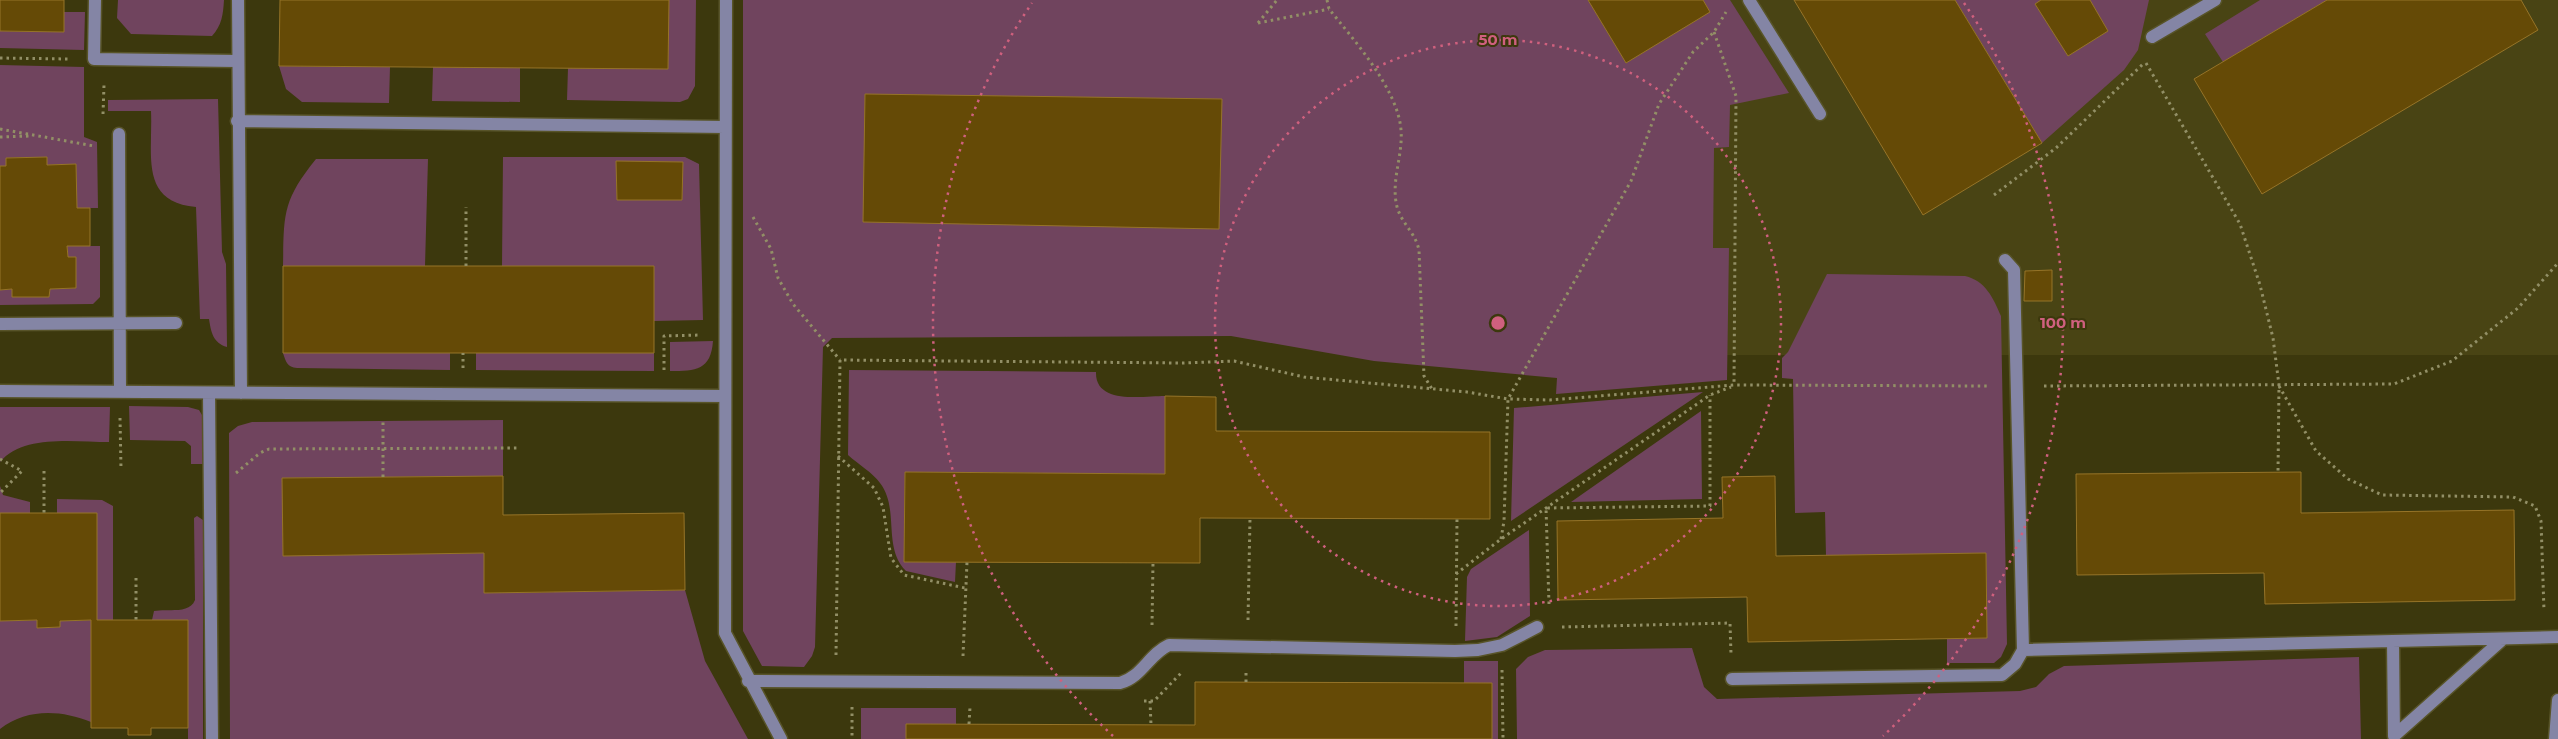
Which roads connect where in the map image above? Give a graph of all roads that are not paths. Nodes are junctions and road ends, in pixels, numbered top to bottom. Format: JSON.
{"nodes":[{"id":1,"x":95,"y":0,"type":"edge"},
{"id":2,"x":238,"y":0,"type":"edge"},
{"id":3,"x":726,"y":0,"type":"edge"},
{"id":4,"x":1749,"y":0,"type":"edge"},
{"id":5,"x":2215,"y":0,"type":"edge"},
{"id":6,"x":2152,"y":38,"type":"road end"},
{"id":7,"x":236,"y":61,"type":"junction"},
{"id":8,"x":1820,"y":114,"type":"dead end"},
{"id":9,"x":237,"y":122,"type":"junction"},
{"id":10,"x":725,"y":127,"type":"junction"},
{"id":11,"x":119,"y":134,"type":"dead end"},
{"id":12,"x":2005,"y":260,"type":"dead end"},
{"id":13,"x":176,"y":323,"type":"dead end"},
{"id":14,"x":0,"y":324,"type":"edge"},
{"id":15,"x":120,"y":324,"type":"junction"},
{"id":16,"x":0,"y":391,"type":"edge"},
{"id":17,"x":120,"y":392,"type":"junction"},
{"id":18,"x":241,"y":392,"type":"junction"},
{"id":19,"x":209,"y":393,"type":"junction"},
{"id":20,"x":725,"y":396,"type":"junction"},
{"id":21,"x":1536,"y":628,"type":"road end"},
{"id":22,"x":2558,"y":638,"type":"edge"},
{"id":23,"x":2503,"y":639,"type":"junction"},
{"id":24,"x":2393,"y":641,"type":"junction"},
{"id":25,"x":2023,"y":650,"type":"junction"},
{"id":26,"x":1732,"y":679,"type":"road end"},
{"id":27,"x":748,"y":681,"type":"junction"},
{"id":28,"x":2558,"y":700,"type":"edge"},
{"id":29,"x":212,"y":739,"type":"edge"},
{"id":30,"x":781,"y":739,"type":"edge"},
{"id":31,"x":2555,"y":739,"type":"edge"}],
"edges":[{"from":1,"to":7,"type":"lane"},
{"from":2,"to":7,"type":"lane"},
{"from":3,"to":10,"type":"lane"},
{"from":4,"to":8,"type":"lane"},
{"from":5,"to":6,"type":"lane"},
{"from":7,"to":9,"type":"lane"},
{"from":9,"to":10,"type":"lane"},
{"from":9,"to":18,"type":"lane"},
{"from":10,"to":20,"type":"lane"},
{"from":11,"to":15,"type":"lane"},
{"from":12,"to":25,"type":"lane"},
{"from":13,"to":15,"type":"lane"},
{"from":14,"to":15,"type":"lane"},
{"from":15,"to":17,"type":"lane"},
{"from":16,"to":17,"type":"lane"},
{"from":17,"to":19,"type":"lane"},
{"from":18,"to":19,"type":"lane"},
{"from":18,"to":20,"type":"lane"},
{"from":19,"to":29,"type":"lane"},
{"from":20,"to":27,"type":"lane"},
{"from":21,"to":27,"type":"lane"},
{"from":22,"to":23,"type":"lane"},
{"from":23,"to":24,"type":"lane"},
{"from":23,"to":24,"type":"lane"},
{"from":24,"to":25,"type":"lane"},
{"from":25,"to":26,"type":"lane"},
{"from":27,"to":30,"type":"lane"},
{"from":28,"to":31,"type":"lane"}]}
